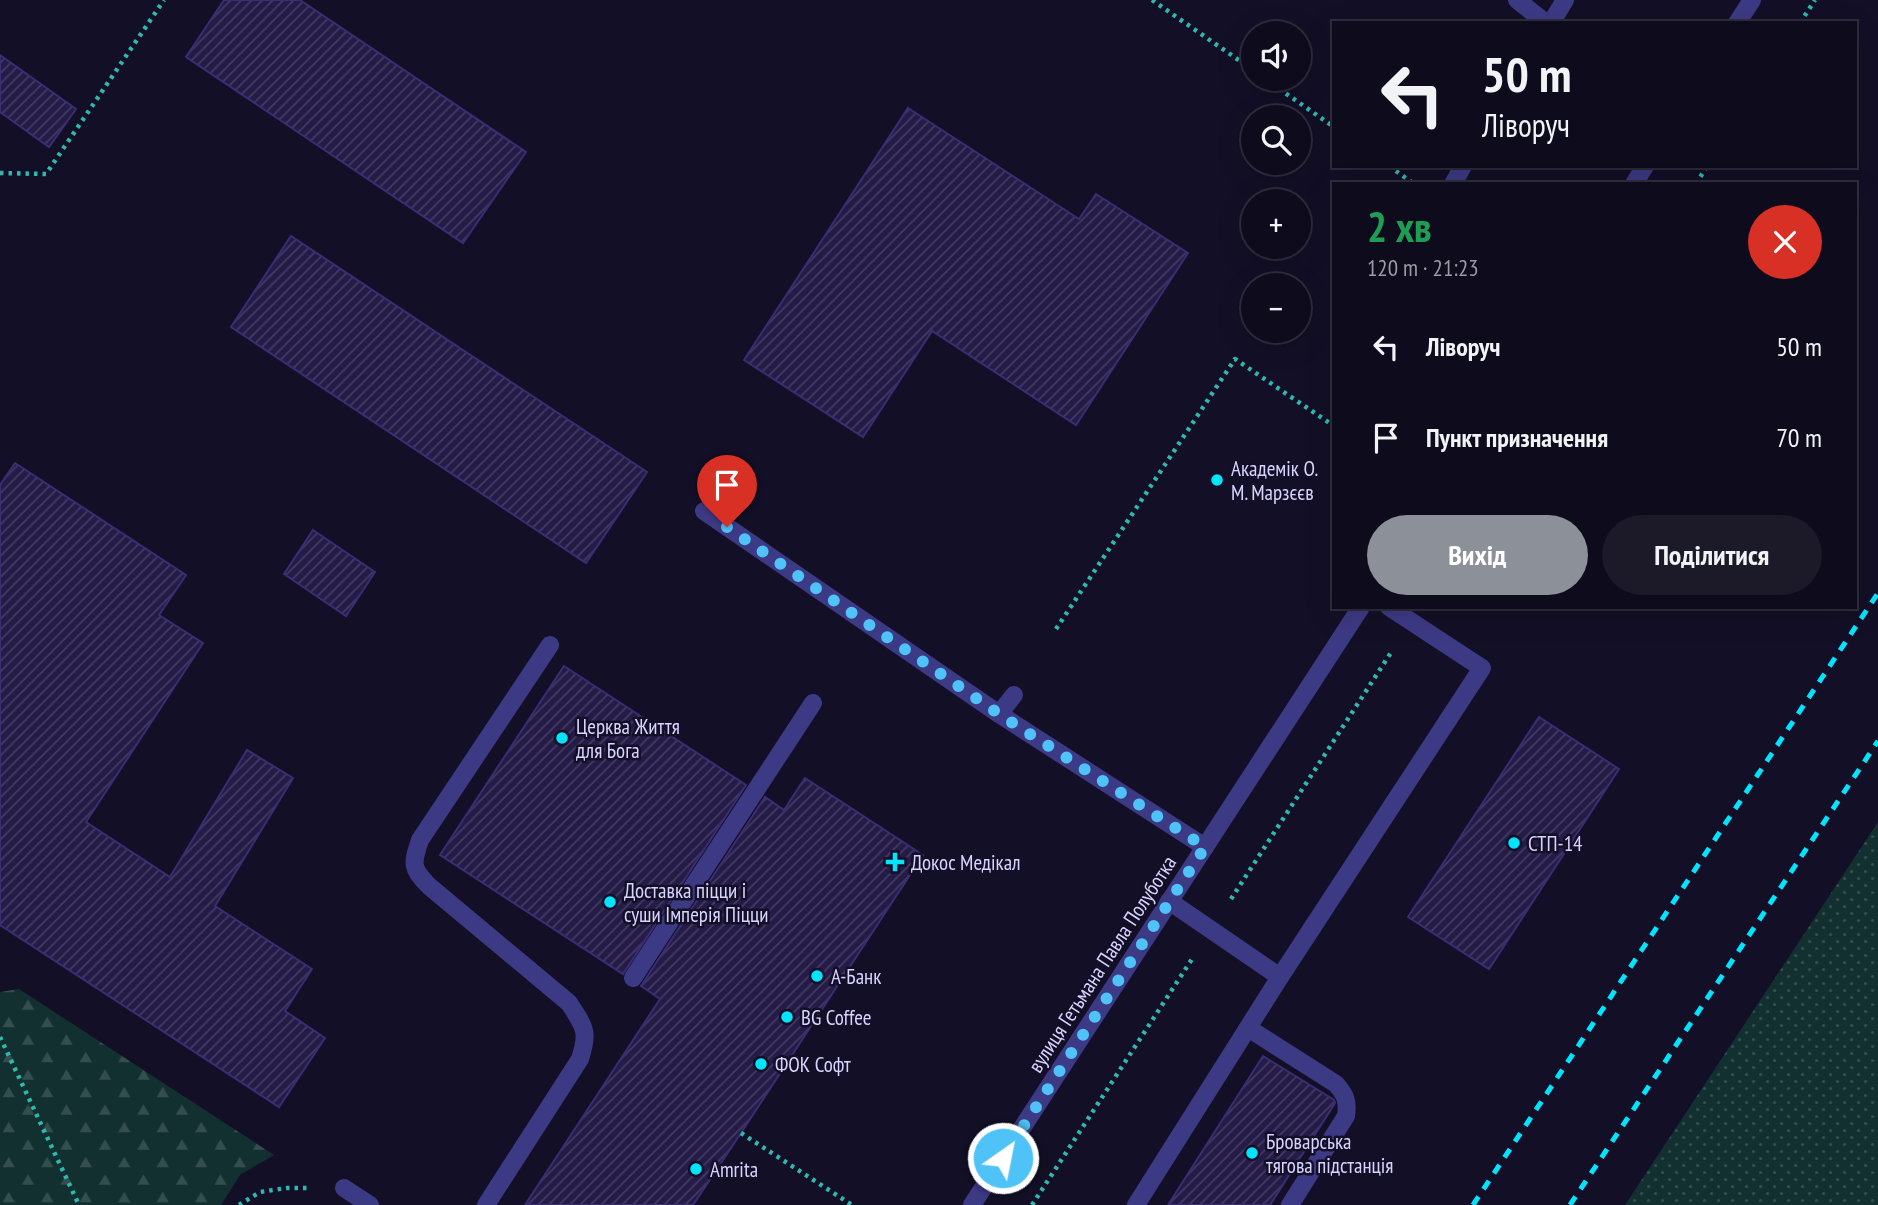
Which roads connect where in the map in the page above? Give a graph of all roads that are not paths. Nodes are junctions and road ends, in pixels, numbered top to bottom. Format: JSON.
{"nodes":[{"id":1,"x":1517,"y":0,"type":"edge"},
{"id":2,"x":1565,"y":0,"type":"edge"},
{"id":3,"x":1752,"y":0,"type":"edge"},
{"id":4,"x":1545,"y":21,"type":"edge"},
{"id":5,"x":1549,"y":21,"type":"edge"},
{"id":6,"x":1738,"y":21,"type":"edge"},
{"id":7,"x":705,"y":511,"type":"dead end"},
{"id":8,"x":1360,"y":609,"type":"edge"},
{"id":9,"x":1392,"y":609,"type":"edge"},
{"id":10,"x":550,"y":645,"type":"dead end"},
{"id":11,"x":1014,"y":695,"type":"dead end"},
{"id":12,"x":813,"y":703,"type":"dead end"},
{"id":13,"x":999,"y":714,"type":"junction"},
{"id":14,"x":1205,"y":847,"type":"junction"},
{"id":15,"x":1169,"y":901,"type":"junction"},
{"id":16,"x":1280,"y":977,"type":"junction"},
{"id":17,"x":633,"y":978,"type":"dead end"},
{"id":18,"x":1248,"y":1028,"type":"junction"},
{"id":19,"x":344,"y":1188,"type":"road end"},
{"id":20,"x":370,"y":1205,"type":"edge"},
{"id":21,"x":486,"y":1205,"type":"edge"},
{"id":22,"x":972,"y":1205,"type":"edge"},
{"id":23,"x":1136,"y":1205,"type":"edge"},
{"id":24,"x":1290,"y":1205,"type":"edge"}],
"edges":[{"from":1,"to":4,"type":"street"},
{"from":2,"to":5,"type":"street"},
{"from":3,"to":6,"type":"street"},
{"from":7,"to":13,"type":"street"},
{"from":8,"to":14,"type":"street","name":"вулиця Гетьмана Павла Полуботка"},
{"from":9,"to":16,"type":"street"},
{"from":10,"to":21,"type":"street"},
{"from":11,"to":13,"type":"street"},
{"from":12,"to":17,"type":"street"},
{"from":13,"to":14,"type":"street"},
{"from":14,"to":15,"type":"street","name":"вулиця Гетьмана Павла Полуботка"},
{"from":15,"to":16,"type":"street"},
{"from":15,"to":22,"type":"street","name":"вулиця Гетьмана Павла Полуботка"},
{"from":16,"to":18,"type":"street"},
{"from":18,"to":23,"type":"street"},
{"from":18,"to":24,"type":"street"},
{"from":19,"to":20,"type":"street"}]}
